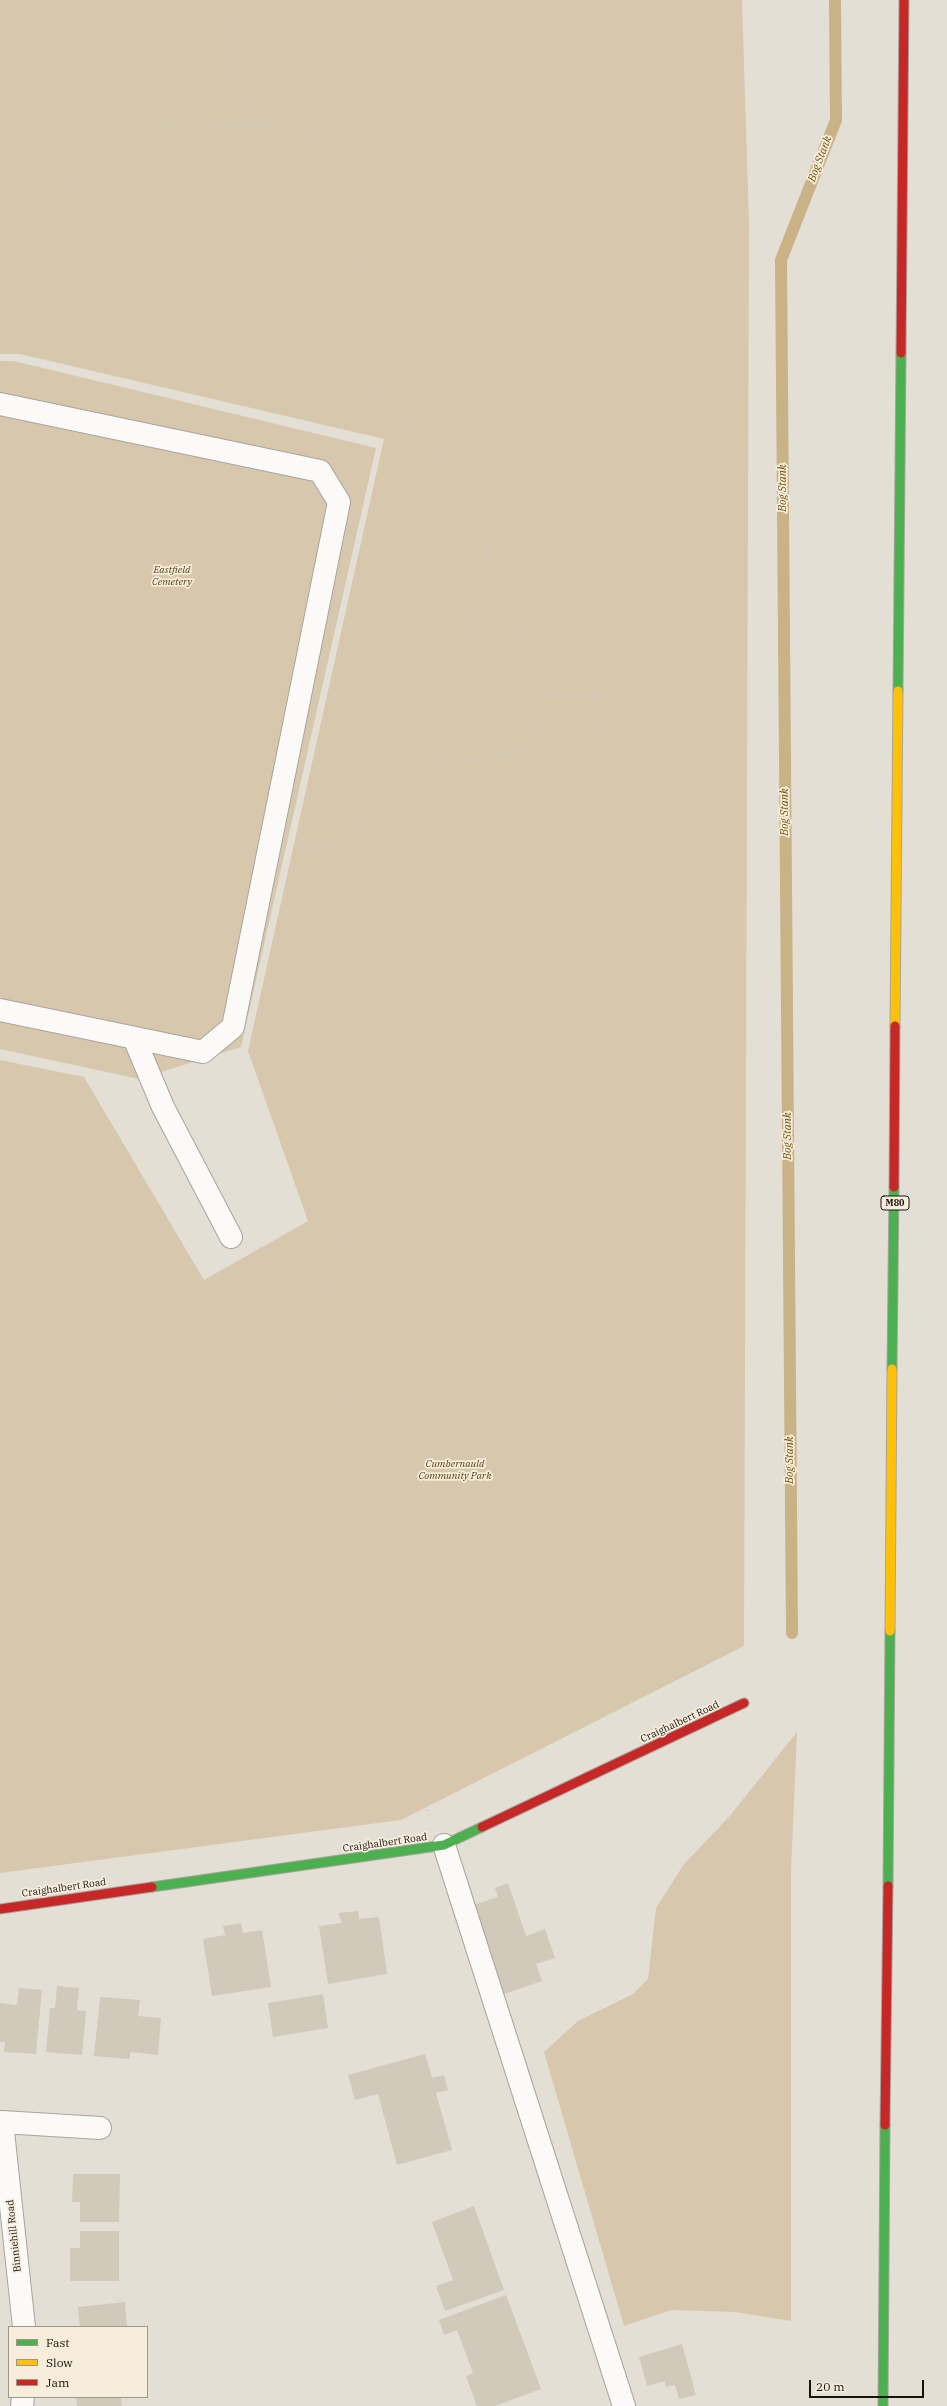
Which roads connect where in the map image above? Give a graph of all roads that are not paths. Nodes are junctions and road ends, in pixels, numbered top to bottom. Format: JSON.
{"nodes":[{"id":1,"x":904,"y":0,"type":"edge"},
{"id":2,"x":0,"y":404,"type":"edge"},
{"id":3,"x":0,"y":1010,"type":"edge"},
{"id":4,"x":134,"y":1038,"type":"junction"},
{"id":5,"x":231,"y":1237,"type":"road end"},
{"id":6,"x":744,"y":1703,"type":"dead end"},
{"id":7,"x":444,"y":1845,"type":"junction"},
{"id":8,"x":0,"y":1908,"type":"edge"},
{"id":9,"x":100,"y":2128,"type":"dead end"},
{"id":10,"x":24,"y":2326,"type":"edge"},
{"id":11,"x":624,"y":2406,"type":"edge"},
{"id":12,"x":883,"y":2406,"type":"edge"}],
"edges":[{"from":1,"to":12,"type":"main road","number":"M80"},
{"from":2,"to":4,"type":"street"},
{"from":3,"to":4,"type":"street"},
{"from":4,"to":5,"type":"street"},
{"from":6,"to":7,"type":"main road","name":"Craighalbert Road"},
{"from":7,"to":8,"type":"main road","name":"Craighalbert Road"},
{"from":7,"to":11,"type":"street"},
{"from":9,"to":10,"type":"street","name":"Binniehill Road"}]}
